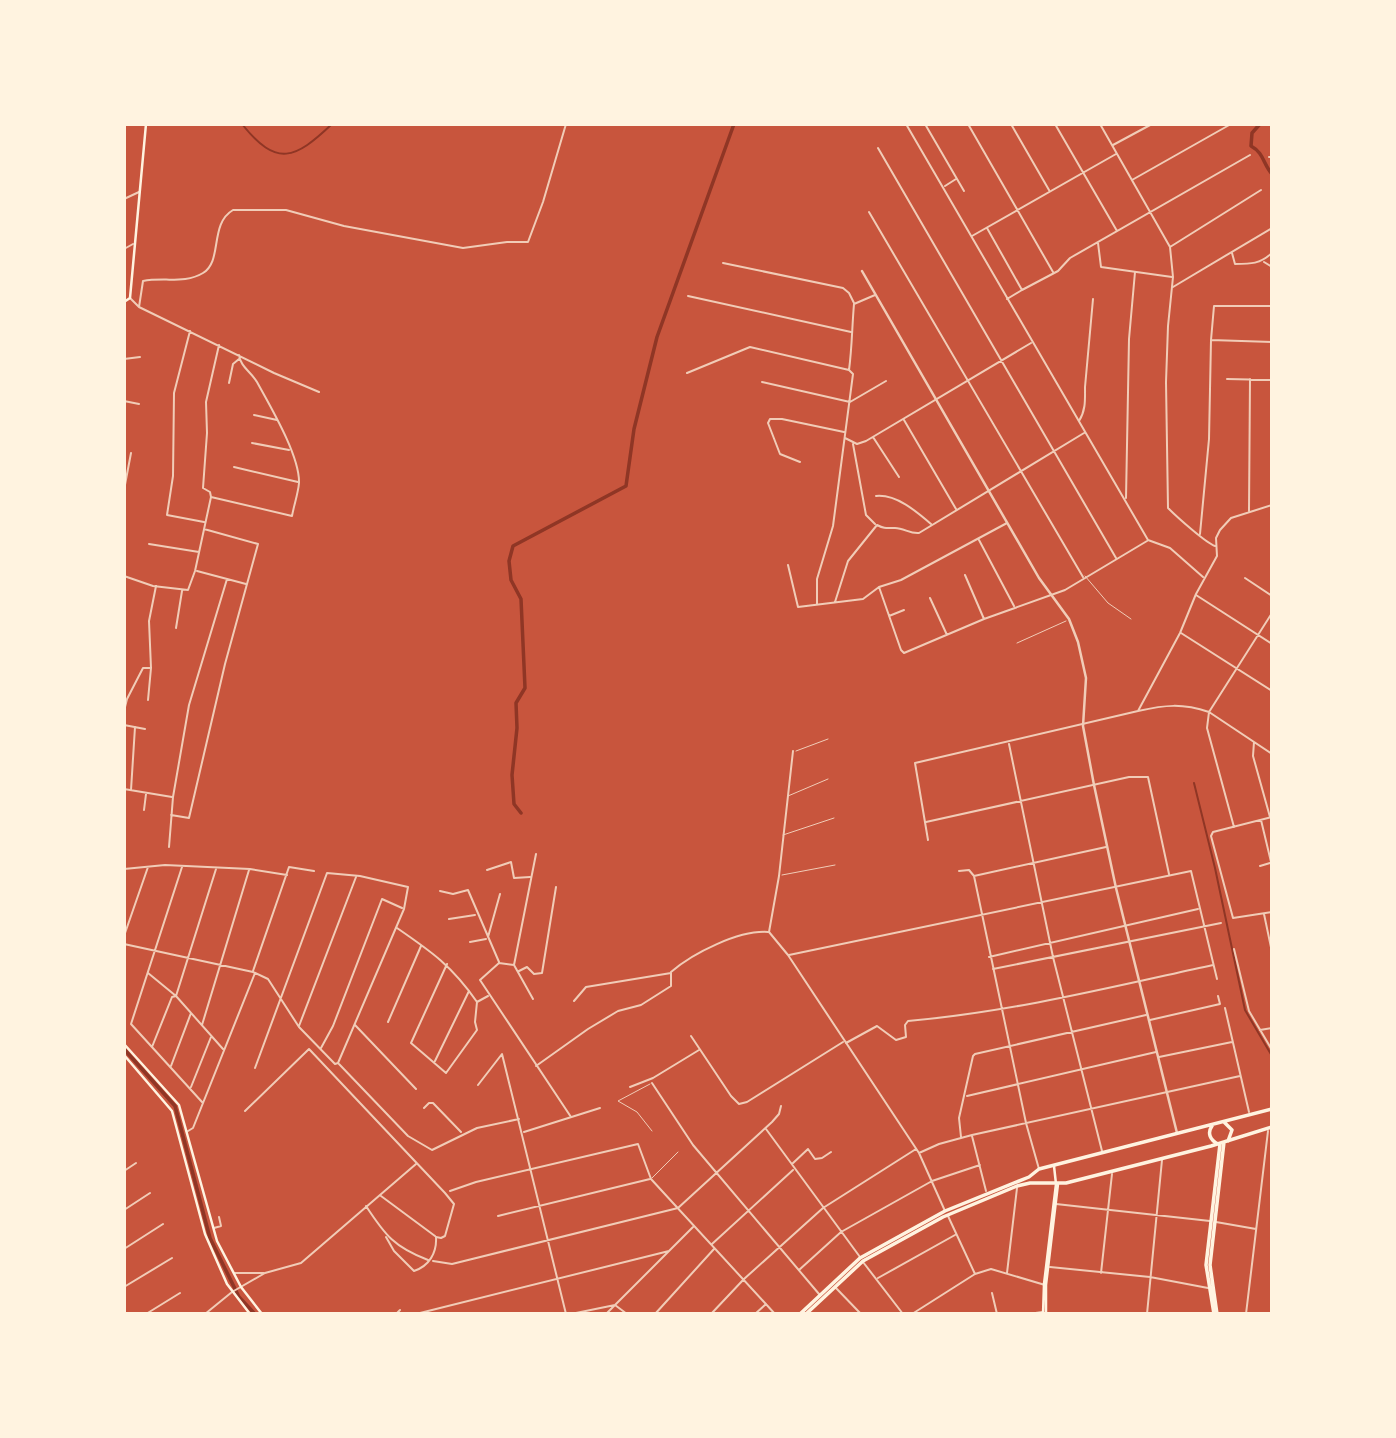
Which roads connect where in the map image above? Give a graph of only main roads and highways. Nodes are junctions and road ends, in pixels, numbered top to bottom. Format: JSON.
{"nodes":[{"id":1,"x":146,"y":124,"type":"edge"},
{"id":2,"x":124,"y":301,"type":"edge"},
{"id":3,"x":124,"y":1044,"type":"edge"},
{"id":4,"x":124,"y":1055,"type":"edge"},
{"id":5,"x":1272,"y":1109,"type":"edge"},
{"id":6,"x":1222,"y":1122,"type":"junction"},
{"id":7,"x":1213,"y":1124,"type":"junction"},
{"id":8,"x":1270,"y":1128,"type":"edge"},
{"id":9,"x":1222,"y":1143,"type":"junction"},
{"id":10,"x":1055,"y":1163,"type":"junction"},
{"id":11,"x":1057,"y":1184,"type":"junction"},
{"id":12,"x":988,"y":1196,"type":"junction"},
{"id":13,"x":809,"y":1311,"type":"edge"},
{"id":14,"x":1045,"y":1313,"type":"edge"},
{"id":15,"x":250,"y":1314,"type":"edge"},
{"id":16,"x":262,"y":1314,"type":"edge"},
{"id":17,"x":800,"y":1314,"type":"edge"},
{"id":18,"x":1216,"y":1314,"type":"edge"}],
"edges":[{"from":1,"to":2,"type":"main road"},
{"from":3,"to":16,"type":"main road"},
{"from":4,"to":15,"type":"main road"},
{"from":5,"to":6,"type":"main road"},
{"from":6,"to":7,"type":"main road"},
{"from":6,"to":9,"type":"main road"},
{"from":7,"to":9,"type":"main road"},
{"from":7,"to":10,"type":"main road"},
{"from":8,"to":9,"type":"main road"},
{"from":9,"to":11,"type":"main road"},
{"from":9,"to":18,"type":"main road"},
{"from":10,"to":11,"type":"main road"},
{"from":10,"to":12,"type":"main road"},
{"from":11,"to":12,"type":"main road"},
{"from":11,"to":14,"type":"main road"},
{"from":12,"to":13,"type":"main road"},
{"from":13,"to":17,"type":"main road"}]}
